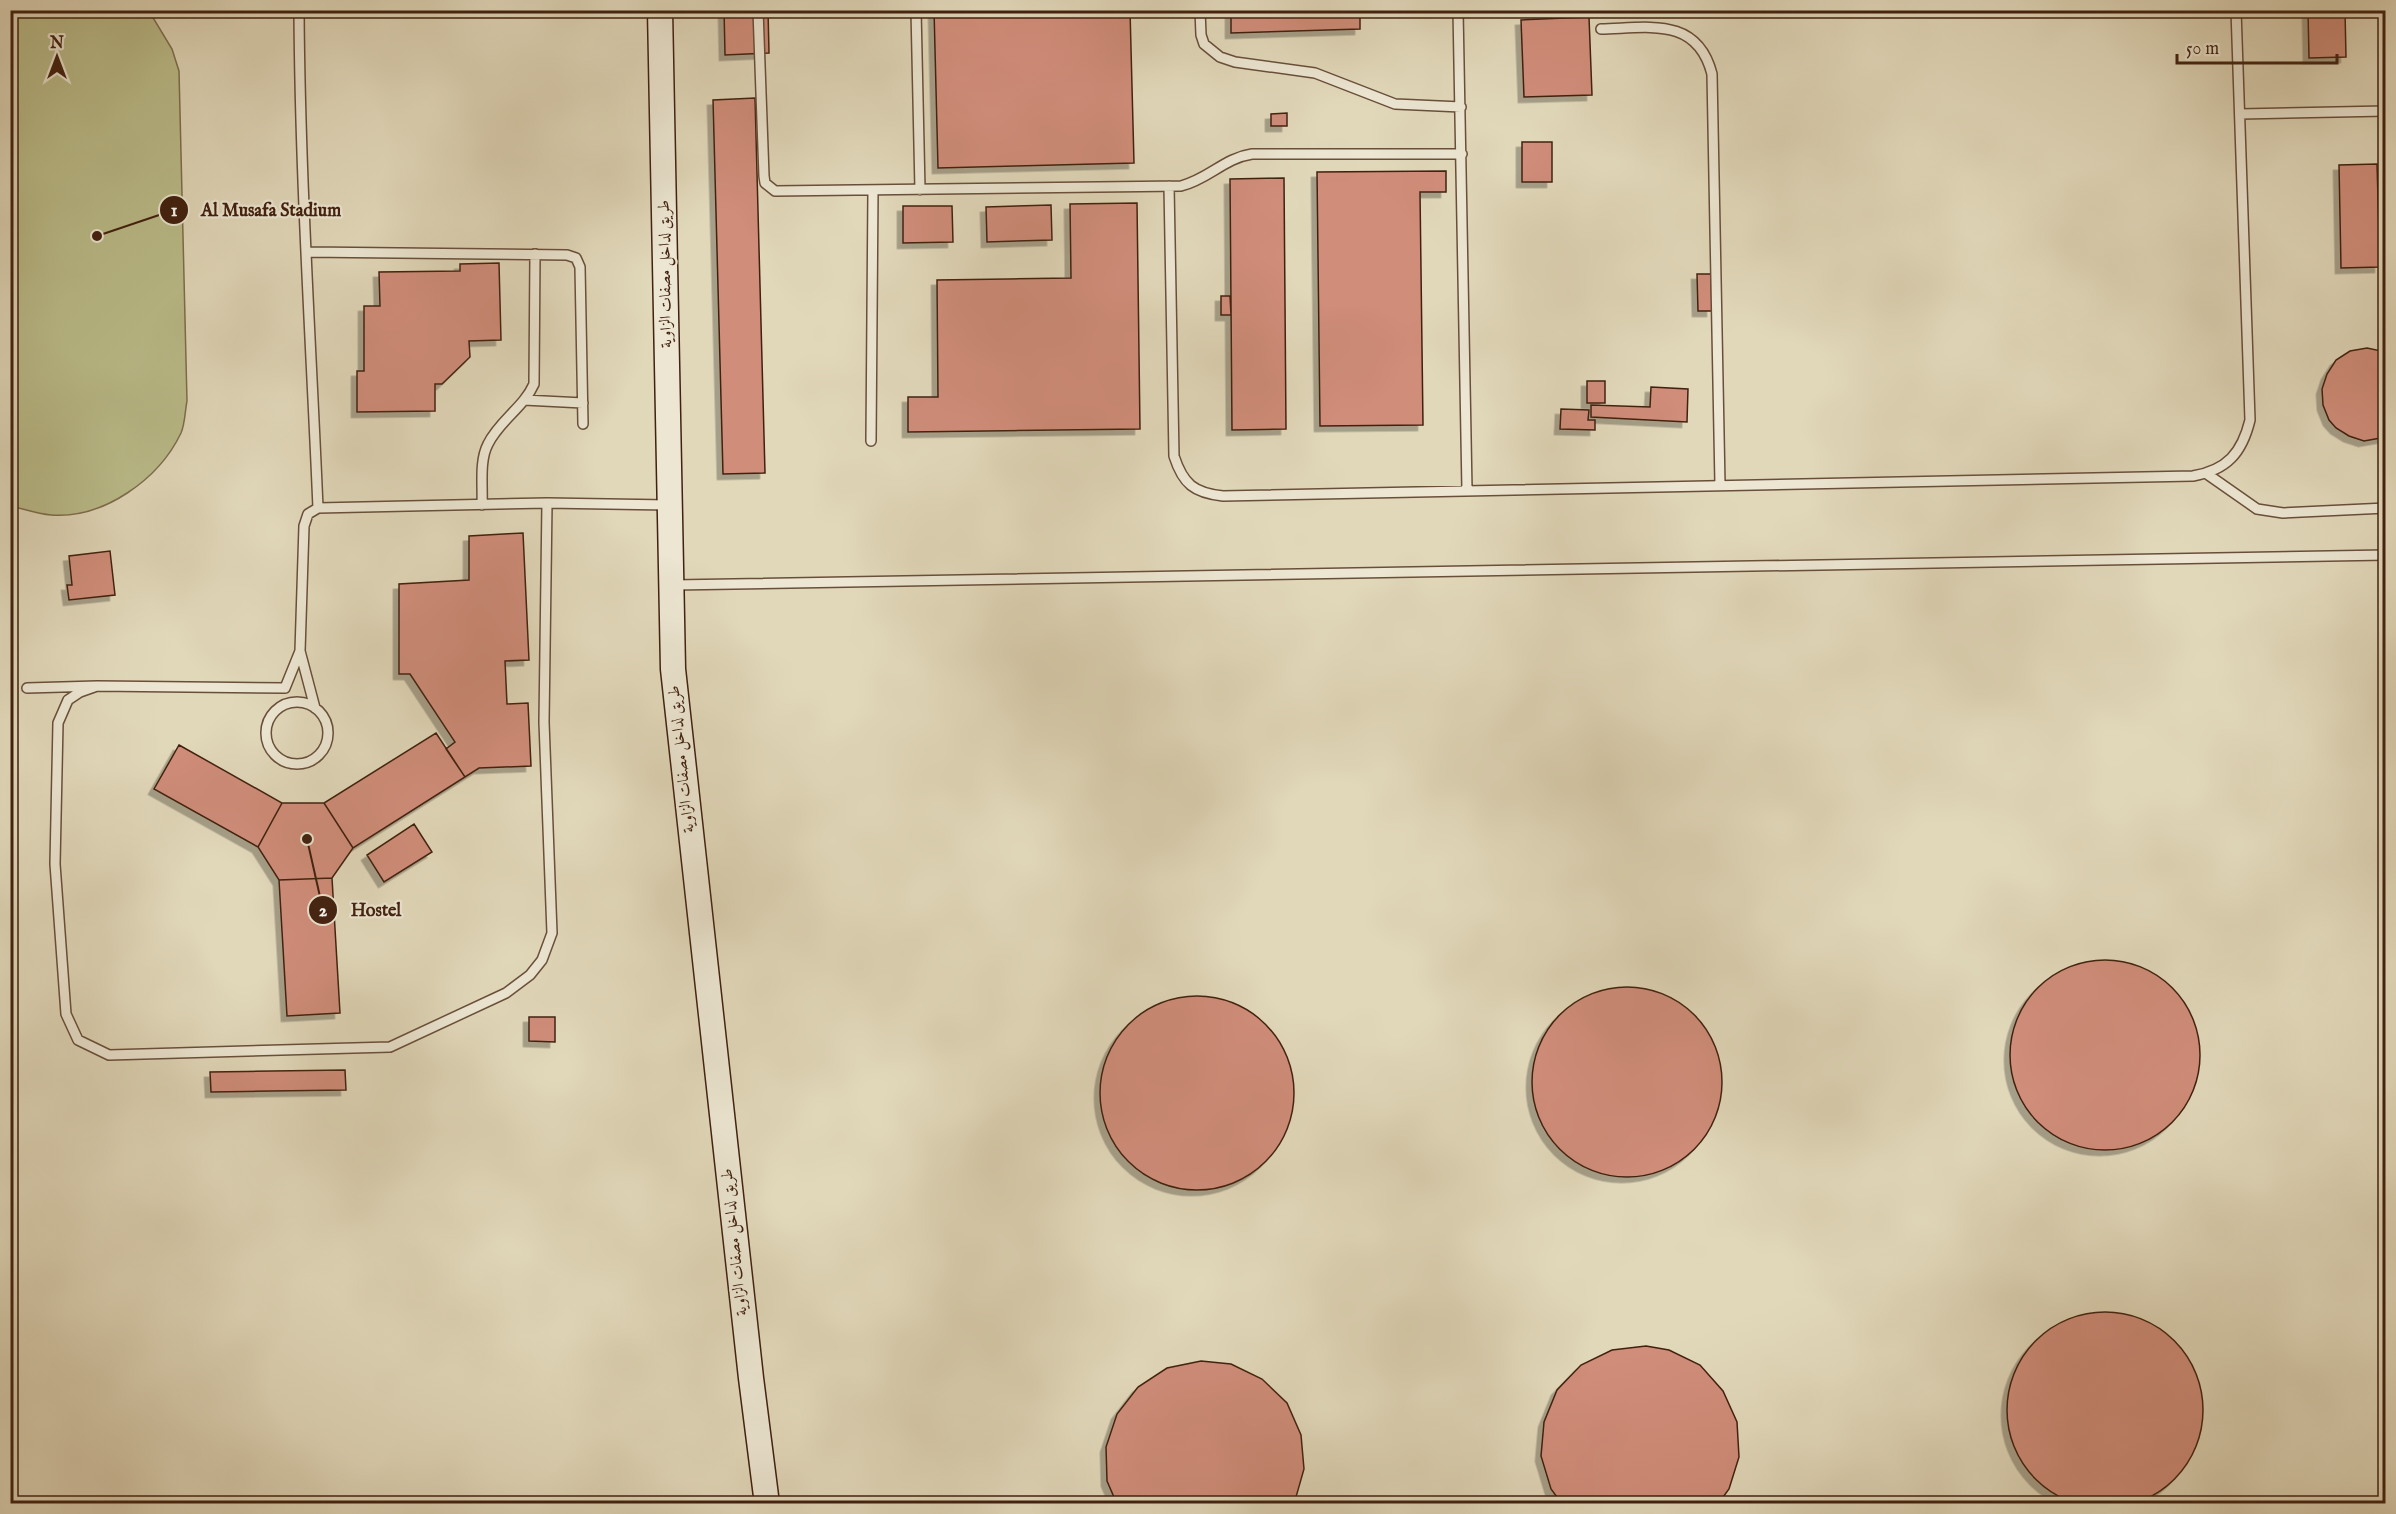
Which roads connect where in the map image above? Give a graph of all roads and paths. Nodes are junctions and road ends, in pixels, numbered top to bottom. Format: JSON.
{"nodes":[{"id":1,"x":299,"y":10,"type":"edge"},
{"id":2,"x":660,"y":10,"type":"edge"},
{"id":3,"x":758,"y":10,"type":"edge"},
{"id":4,"x":916,"y":10,"type":"edge"},
{"id":5,"x":1200,"y":10,"type":"edge"},
{"id":6,"x":1458,"y":10,"type":"edge"},
{"id":7,"x":2236,"y":10,"type":"edge"},
{"id":8,"x":1601,"y":28,"type":"dead end"},
{"id":9,"x":1461,"y":107,"type":"junction"},
{"id":10,"x":2385,"y":111,"type":"edge"},
{"id":11,"x":2240,"y":114,"type":"junction"},
{"id":12,"x":1462,"y":154,"type":"junction"},
{"id":13,"x":1169,"y":186,"type":"junction"},
{"id":14,"x":873,"y":190,"type":"junction"},
{"id":15,"x":920,"y":190,"type":"junction"},
{"id":16,"x":308,"y":252,"type":"junction"},
{"id":17,"x":535,"y":254,"type":"junction"},
{"id":18,"x":524,"y":400,"type":"junction"},
{"id":19,"x":583,"y":403,"type":"junction"},
{"id":20,"x":583,"y":424,"type":"dead end"},
{"id":21,"x":871,"y":441,"type":"dead end"},
{"id":22,"x":2207,"y":474,"type":"junction"},
{"id":23,"x":1720,"y":485,"type":"junction"},
{"id":24,"x":1467,"y":490,"type":"junction"},
{"id":25,"x":547,"y":503,"type":"junction"},
{"id":26,"x":482,"y":505,"type":"junction"},
{"id":27,"x":671,"y":505,"type":"junction"},
{"id":28,"x":318,"y":508,"type":"junction"},
{"id":29,"x":2385,"y":508,"type":"edge"},
{"id":30,"x":2385,"y":555,"type":"edge"},
{"id":31,"x":671,"y":585,"type":"junction"},
{"id":32,"x":300,"y":651,"type":"junction"},
{"id":33,"x":98,"y":686,"type":"junction"},
{"id":34,"x":27,"y":688,"type":"dead end"},
{"id":35,"x":285,"y":688,"type":"junction"},
{"id":36,"x":315,"y":708,"type":"junction"},
{"id":37,"x":271,"y":715,"type":"junction"},
{"id":38,"x":767,"y":1503,"type":"edge"}],
"edges":[{"from":1,"to":16,"type":"lane"},
{"from":2,"to":27,"type":"street","name":"طريق لداخل مصفات الزاوية"},
{"from":3,"to":14,"type":"lane"},
{"from":4,"to":15,"type":"lane"},
{"from":5,"to":9,"type":"lane"},
{"from":6,"to":9,"type":"lane"},
{"from":7,"to":11,"type":"lane"},
{"from":8,"to":23,"type":"lane"},
{"from":9,"to":12,"type":"lane"},
{"from":10,"to":11,"type":"lane"},
{"from":11,"to":22,"type":"lane"},
{"from":12,"to":13,"type":"lane"},
{"from":12,"to":24,"type":"lane"},
{"from":13,"to":15,"type":"lane"},
{"from":13,"to":24,"type":"lane"},
{"from":14,"to":15,"type":"lane"},
{"from":14,"to":21,"type":"lane"},
{"from":16,"to":17,"type":"lane"},
{"from":16,"to":28,"type":"lane"},
{"from":17,"to":18,"type":"lane"},
{"from":17,"to":19,"type":"lane"},
{"from":18,"to":19,"type":"lane"},
{"from":18,"to":26,"type":"lane"},
{"from":19,"to":20,"type":"lane"},
{"from":22,"to":23,"type":"lane"},
{"from":22,"to":29,"type":"lane"},
{"from":23,"to":24,"type":"lane"},
{"from":25,"to":26,"type":"lane"},
{"from":25,"to":27,"type":"lane"},
{"from":25,"to":33,"type":"lane"},
{"from":26,"to":28,"type":"lane"},
{"from":27,"to":31,"type":"street","name":"طريق لداخل مصفات الزاوية"},
{"from":28,"to":32,"type":"lane"},
{"from":30,"to":31,"type":"lane"},
{"from":31,"to":38,"type":"street","name":"طريق لداخل مصفات الزاوية"},
{"from":32,"to":35,"type":"lane"},
{"from":32,"to":36,"type":"lane"},
{"from":33,"to":34,"type":"lane"},
{"from":33,"to":35,"type":"lane"},
{"from":35,"to":37,"type":"lane"},
{"from":36,"to":37,"type":"lane"},
{"from":36,"to":37,"type":"lane"}]}
